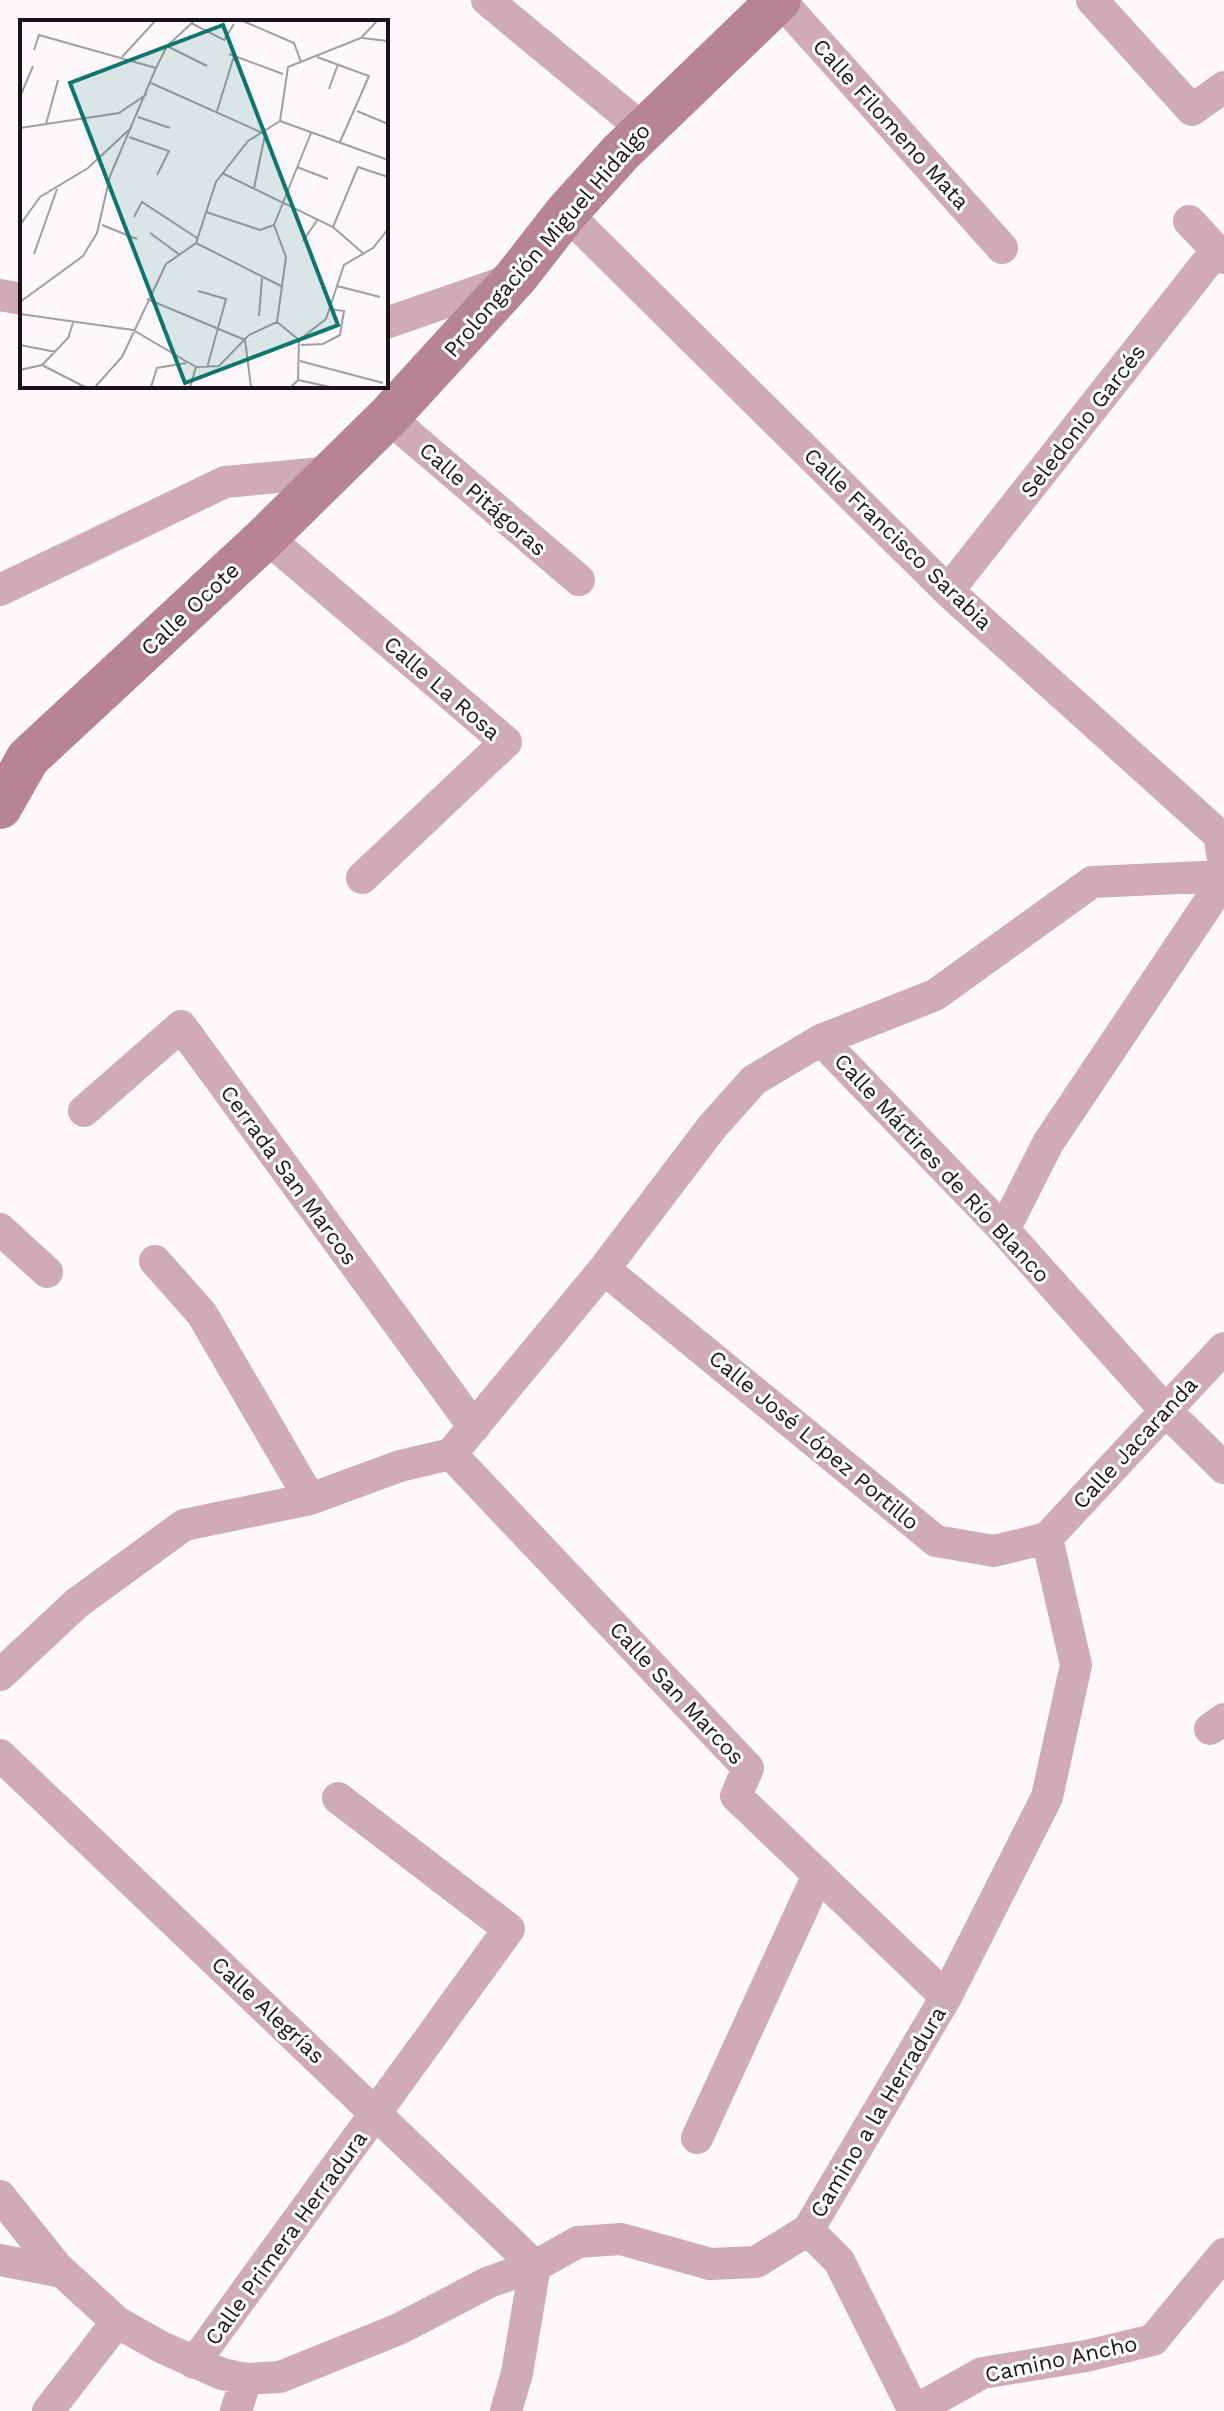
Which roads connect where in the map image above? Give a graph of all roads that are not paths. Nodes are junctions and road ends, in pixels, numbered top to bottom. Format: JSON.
{"nodes":[{"id":1,"x":487,"y":0,"type":"edge"},
{"id":2,"x":779,"y":0,"type":"edge"},
{"id":3,"x":1092,"y":0,"type":"edge"},
{"id":4,"x":1224,"y":87,"type":"edge"},
{"id":5,"x":643,"y":129,"type":"junction"},
{"id":6,"x":566,"y":213,"type":"junction"},
{"id":7,"x":1189,"y":221,"type":"dead end"},
{"id":8,"x":1002,"y":248,"type":"dead end"},
{"id":9,"x":1220,"y":254,"type":"edge"},
{"id":10,"x":516,"y":277,"type":"junction"},
{"id":11,"x":0,"y":295,"type":"edge"},
{"id":12,"x":20,"y":299,"type":"edge"},
{"id":13,"x":388,"y":322,"type":"edge"},
{"id":14,"x":388,"y":417,"type":"junction"},
{"id":15,"x":332,"y":472,"type":"junction"},
{"id":16,"x":266,"y":537,"type":"junction"},
{"id":17,"x":579,"y":580,"type":"dead end"},
{"id":18,"x":0,"y":590,"type":"edge"},
{"id":19,"x":948,"y":591,"type":"junction"},
{"id":20,"x":0,"y":807,"type":"edge"},
{"id":21,"x":1224,"y":864,"type":"edge"},
{"id":22,"x":362,"y":878,"type":"dead end"},
{"id":23,"x":1224,"y":878,"type":"edge"},
{"id":24,"x":821,"y":1040,"type":"junction"},
{"id":25,"x":84,"y":1111,"type":"dead end"},
{"id":26,"x":0,"y":1229,"type":"edge"},
{"id":27,"x":1004,"y":1230,"type":"junction"},
{"id":28,"x":155,"y":1261,"type":"dead end"},
{"id":29,"x":604,"y":1269,"type":"junction"},
{"id":30,"x":47,"y":1272,"type":"dead end"},
{"id":31,"x":1224,"y":1348,"type":"edge"},
{"id":32,"x":1165,"y":1410,"type":"junction"},
{"id":33,"x":474,"y":1427,"type":"junction"},
{"id":34,"x":451,"y":1454,"type":"junction"},
{"id":35,"x":1224,"y":1468,"type":"edge"},
{"id":36,"x":310,"y":1499,"type":"junction"},
{"id":37,"x":1047,"y":1538,"type":"junction"},
{"id":38,"x":0,"y":1675,"type":"edge"},
{"id":39,"x":0,"y":1755,"type":"edge"},
{"id":40,"x":338,"y":1798,"type":"dead end"},
{"id":41,"x":818,"y":1875,"type":"junction"},
{"id":42,"x":946,"y":1997,"type":"junction"},
{"id":43,"x":377,"y":2113,"type":"junction"},
{"id":44,"x":697,"y":2138,"type":"dead end"},
{"id":45,"x":0,"y":2196,"type":"edge"},
{"id":46,"x":808,"y":2230,"type":"junction"},
{"id":47,"x":1224,"y":2254,"type":"edge"},
{"id":48,"x":0,"y":2260,"type":"edge"},
{"id":49,"x":535,"y":2266,"type":"junction"},
{"id":50,"x":62,"y":2272,"type":"junction"},
{"id":51,"x":1214,"y":2284,"type":"edge"},
{"id":52,"x":117,"y":2322,"type":"junction"},
{"id":53,"x":221,"y":2372,"type":"junction"},
{"id":54,"x":48,"y":2411,"type":"edge"},
{"id":55,"x":236,"y":2411,"type":"edge"},
{"id":56,"x":506,"y":2411,"type":"edge"},
{"id":57,"x":914,"y":2411,"type":"edge"}],
"edges":[{"from":1,"to":5,"type":"street"},
{"from":2,"to":5,"type":"street","name":"Prolongación Miguel Hidalgo"},
{"from":2,"to":8,"type":"street","name":"Calle Filomeno Mata"},
{"from":3,"to":4,"type":"street"},
{"from":5,"to":6,"type":"street","name":"Prolongación Miguel Hidalgo"},
{"from":6,"to":10,"type":"street","name":"Prolongación Miguel Hidalgo"},
{"from":6,"to":19,"type":"street","name":"Calle Francisco Sarabia"},
{"from":7,"to":9,"type":"street"},
{"from":9,"to":19,"type":"street","name":"Seledonio Garcés"},
{"from":10,"to":13,"type":"street"},
{"from":10,"to":14,"type":"street","name":"Prolongación Miguel Hidalgo"},
{"from":11,"to":12,"type":"street"},
{"from":14,"to":15,"type":"street","name":"Calle Ocote"},
{"from":14,"to":17,"type":"street","name":"Calle Pitágoras"},
{"from":15,"to":16,"type":"street","name":"Calle Ocote"},
{"from":15,"to":18,"type":"street"},
{"from":16,"to":20,"type":"street","name":"Calle Ocote"},
{"from":16,"to":22,"type":"street","name":"Calle La Rosa"},
{"from":19,"to":21,"type":"street","name":"Calle Francisco Sarabia"},
{"from":23,"to":24,"type":"street"},
{"from":23,"to":27,"type":"street"},
{"from":24,"to":27,"type":"street","name":"Calle Mártires de Río Blanco"},
{"from":24,"to":29,"type":"street","name":"Calle Mártires de Río Blanco"},
{"from":25,"to":33,"type":"street","name":"Cerrada San Marcos"},
{"from":26,"to":30,"type":"street"},
{"from":27,"to":32,"type":"street","name":"Calle Mártires de Río Blanco"},
{"from":28,"to":36,"type":"street"},
{"from":29,"to":33,"type":"street","name":"Calle Mártires de Río Blanco"},
{"from":29,"to":37,"type":"street","name":"Calle José López Portillo"},
{"from":31,"to":32,"type":"street","name":"Calle Jacaranda"},
{"from":32,"to":35,"type":"street","name":"Calle Mártires de Río Blanco"},
{"from":32,"to":37,"type":"street","name":"Calle Jacaranda"},
{"from":33,"to":34,"type":"street","name":"Calle Mártires de Río Blanco"},
{"from":34,"to":36,"type":"street"},
{"from":34,"to":41,"type":"street","name":"Calle San Marcos"},
{"from":36,"to":38,"type":"street"},
{"from":37,"to":42,"type":"street","name":"Camino a la Herradura"},
{"from":39,"to":43,"type":"street","name":"Calle Alegrías"},
{"from":40,"to":43,"type":"street","name":"Calle Primera Herradura"},
{"from":41,"to":42,"type":"street","name":"Calle San Marcos"},
{"from":41,"to":44,"type":"street"},
{"from":42,"to":46,"type":"street","name":"Camino a la Herradura"},
{"from":43,"to":49,"type":"street","name":"Calle Alegrías"},
{"from":43,"to":53,"type":"street","name":"Calle Primera Herradura"},
{"from":45,"to":50,"type":"street"},
{"from":46,"to":49,"type":"street","name":"Camino a la Herradura"},
{"from":46,"to":57,"type":"street","name":"Camino Ancho"},
{"from":47,"to":51,"type":"street","name":"Camino Ancho"},
{"from":48,"to":50,"type":"street"},
{"from":49,"to":53,"type":"street","name":"Camino a la Herradura"},
{"from":49,"to":56,"type":"street"},
{"from":50,"to":52,"type":"street"},
{"from":51,"to":57,"type":"street","name":"Camino Ancho"},
{"from":52,"to":53,"type":"street"},
{"from":52,"to":54,"type":"street"},
{"from":53,"to":55,"type":"street"}]}
